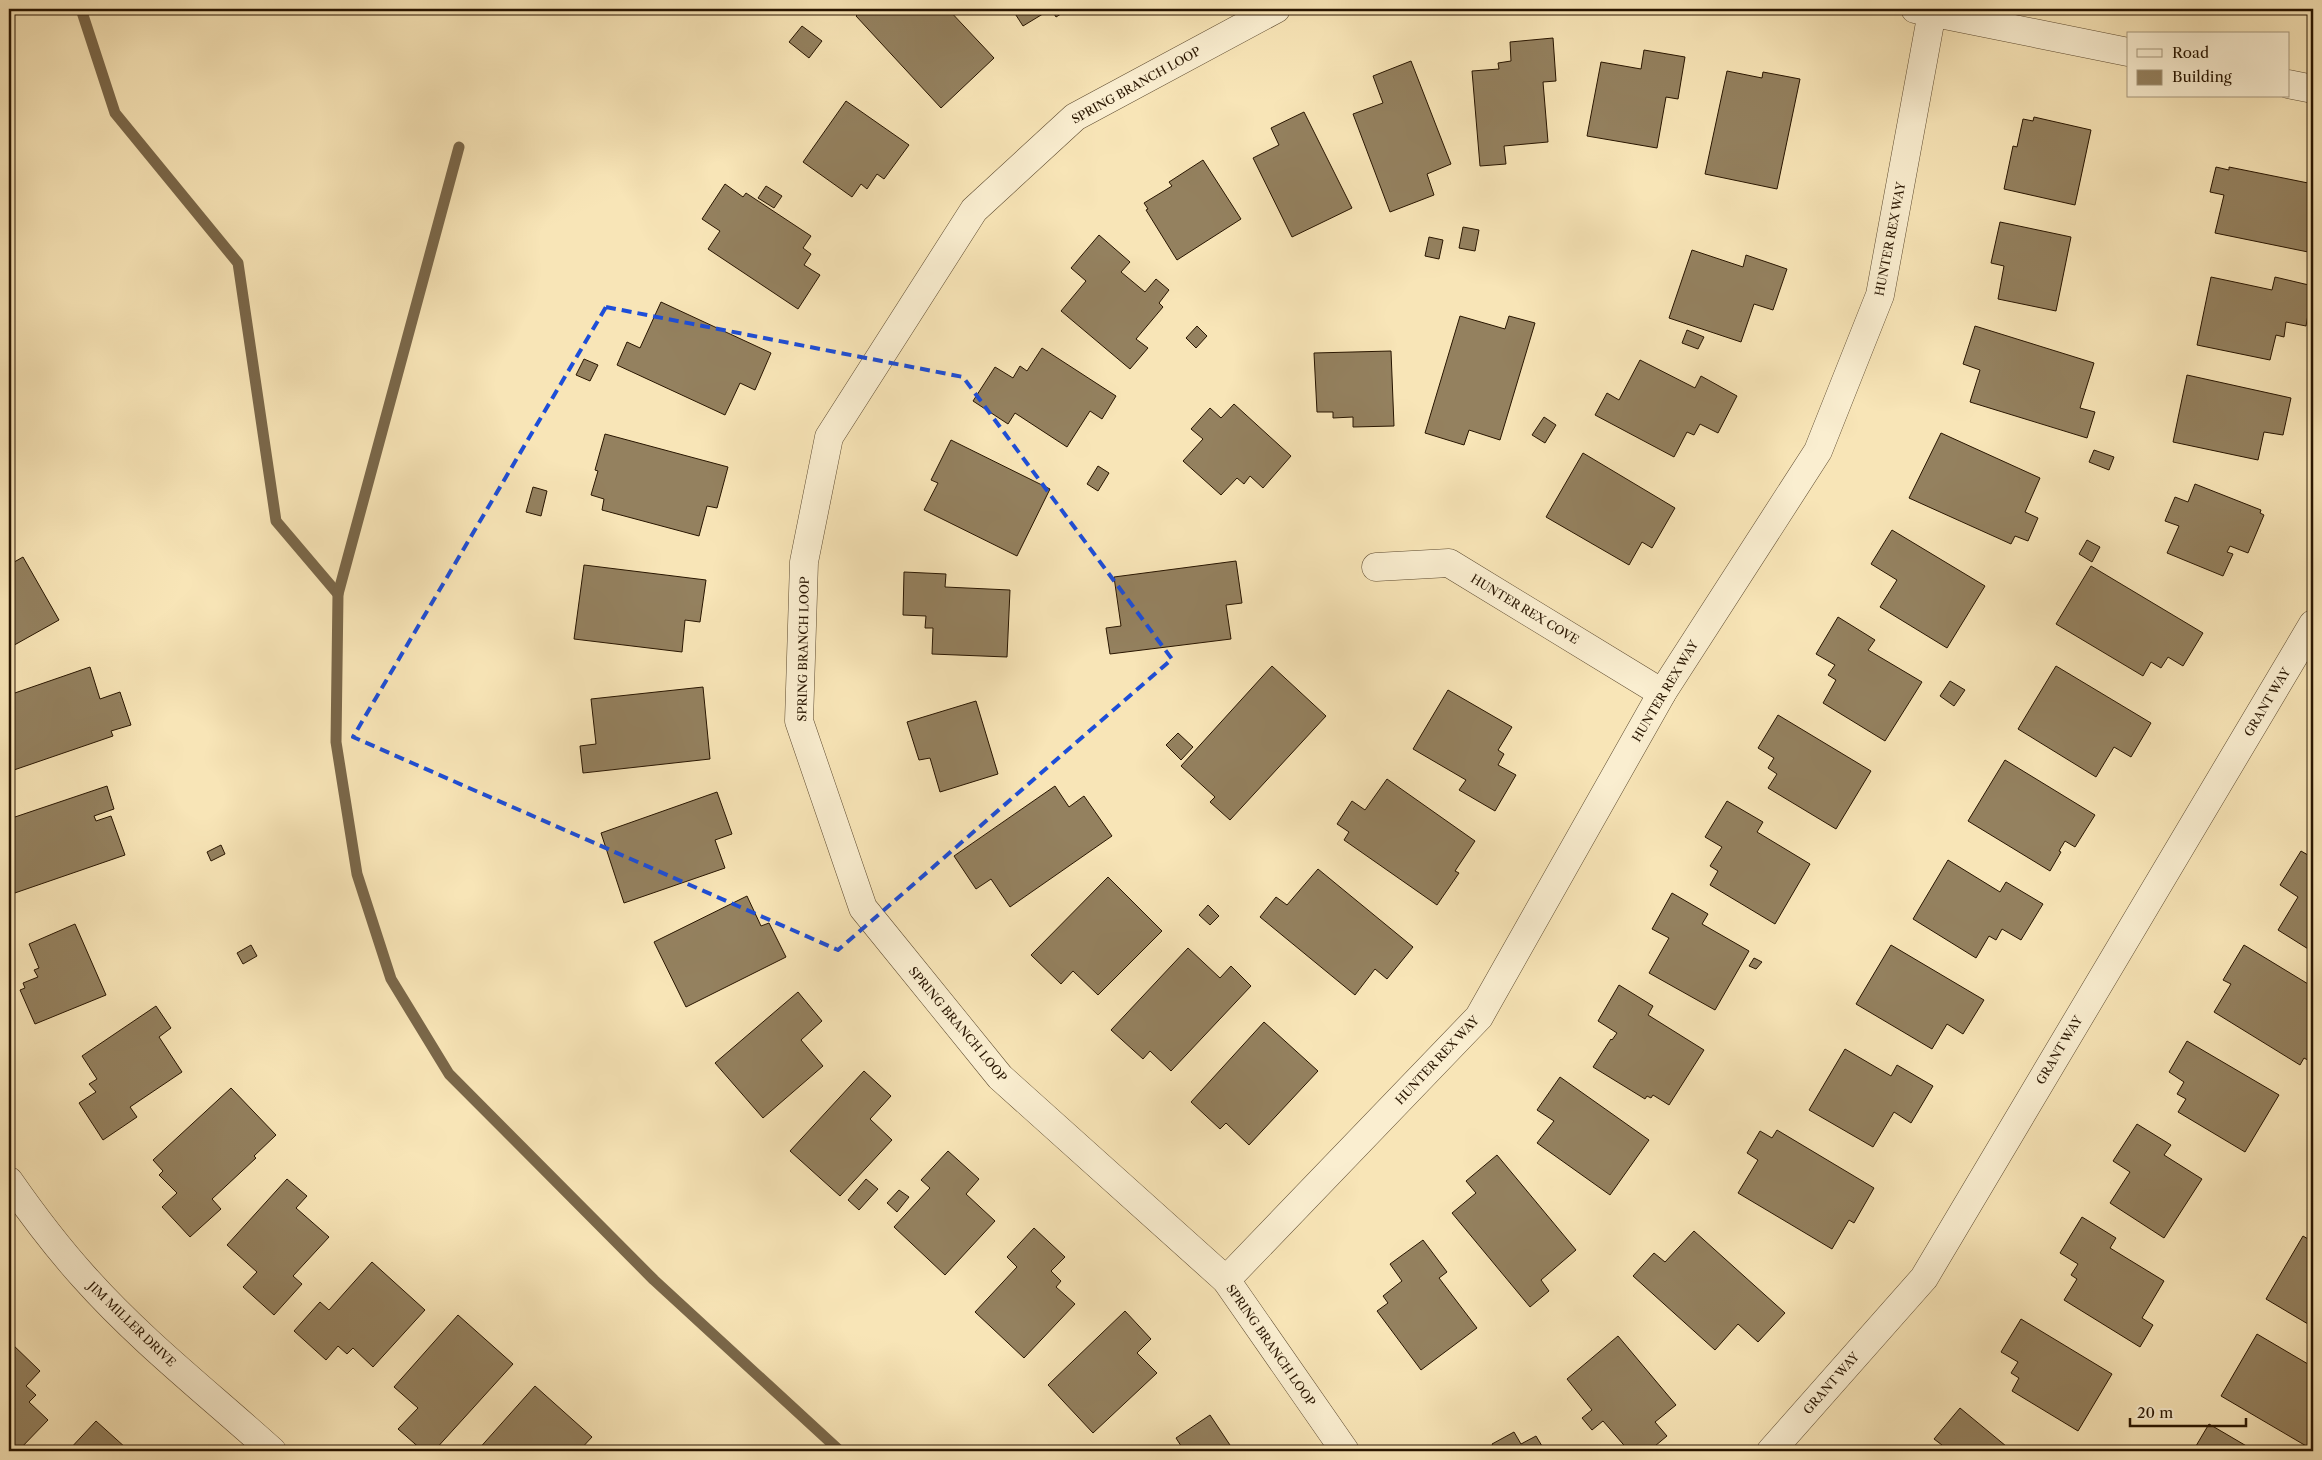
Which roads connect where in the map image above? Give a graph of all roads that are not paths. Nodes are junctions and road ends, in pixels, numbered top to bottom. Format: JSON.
{"nodes":[{"id":1,"x":1276,"y":9,"type":"edge"},
{"id":2,"x":1923,"y":10,"type":"edge"},
{"id":3,"x":2127,"y":52,"type":"edge"},
{"id":4,"x":2290,"y":84,"type":"edge"},
{"id":5,"x":2313,"y":90,"type":"edge"},
{"id":6,"x":1376,"y":568,"type":"dead end"},
{"id":7,"x":2313,"y":624,"type":"edge"},
{"id":8,"x":1662,"y":693,"type":"junction"},
{"id":9,"x":9,"y":1181,"type":"edge"},
{"id":10,"x":1226,"y":1280,"type":"junction"},
{"id":11,"x":272,"y":1451,"type":"edge"},
{"id":12,"x":1345,"y":1451,"type":"edge"},
{"id":13,"x":1771,"y":1451,"type":"edge"}],
"edges":[{"from":1,"to":10,"type":"street","name":"SPRING BRANCH LOOP"},
{"from":2,"to":3,"type":"street"},
{"from":2,"to":8,"type":"street","name":"HUNTER REX WAY"},
{"from":4,"to":5,"type":"street"},
{"from":6,"to":8,"type":"street","name":"HUNTER REX COVE"},
{"from":7,"to":13,"type":"street","name":"GRANT WAY"},
{"from":8,"to":10,"type":"street","name":"HUNTER REX WAY"},
{"from":9,"to":11,"type":"street","name":"JIM MILLER DRIVE"},
{"from":10,"to":12,"type":"street","name":"SPRING BRANCH LOOP"}]}
